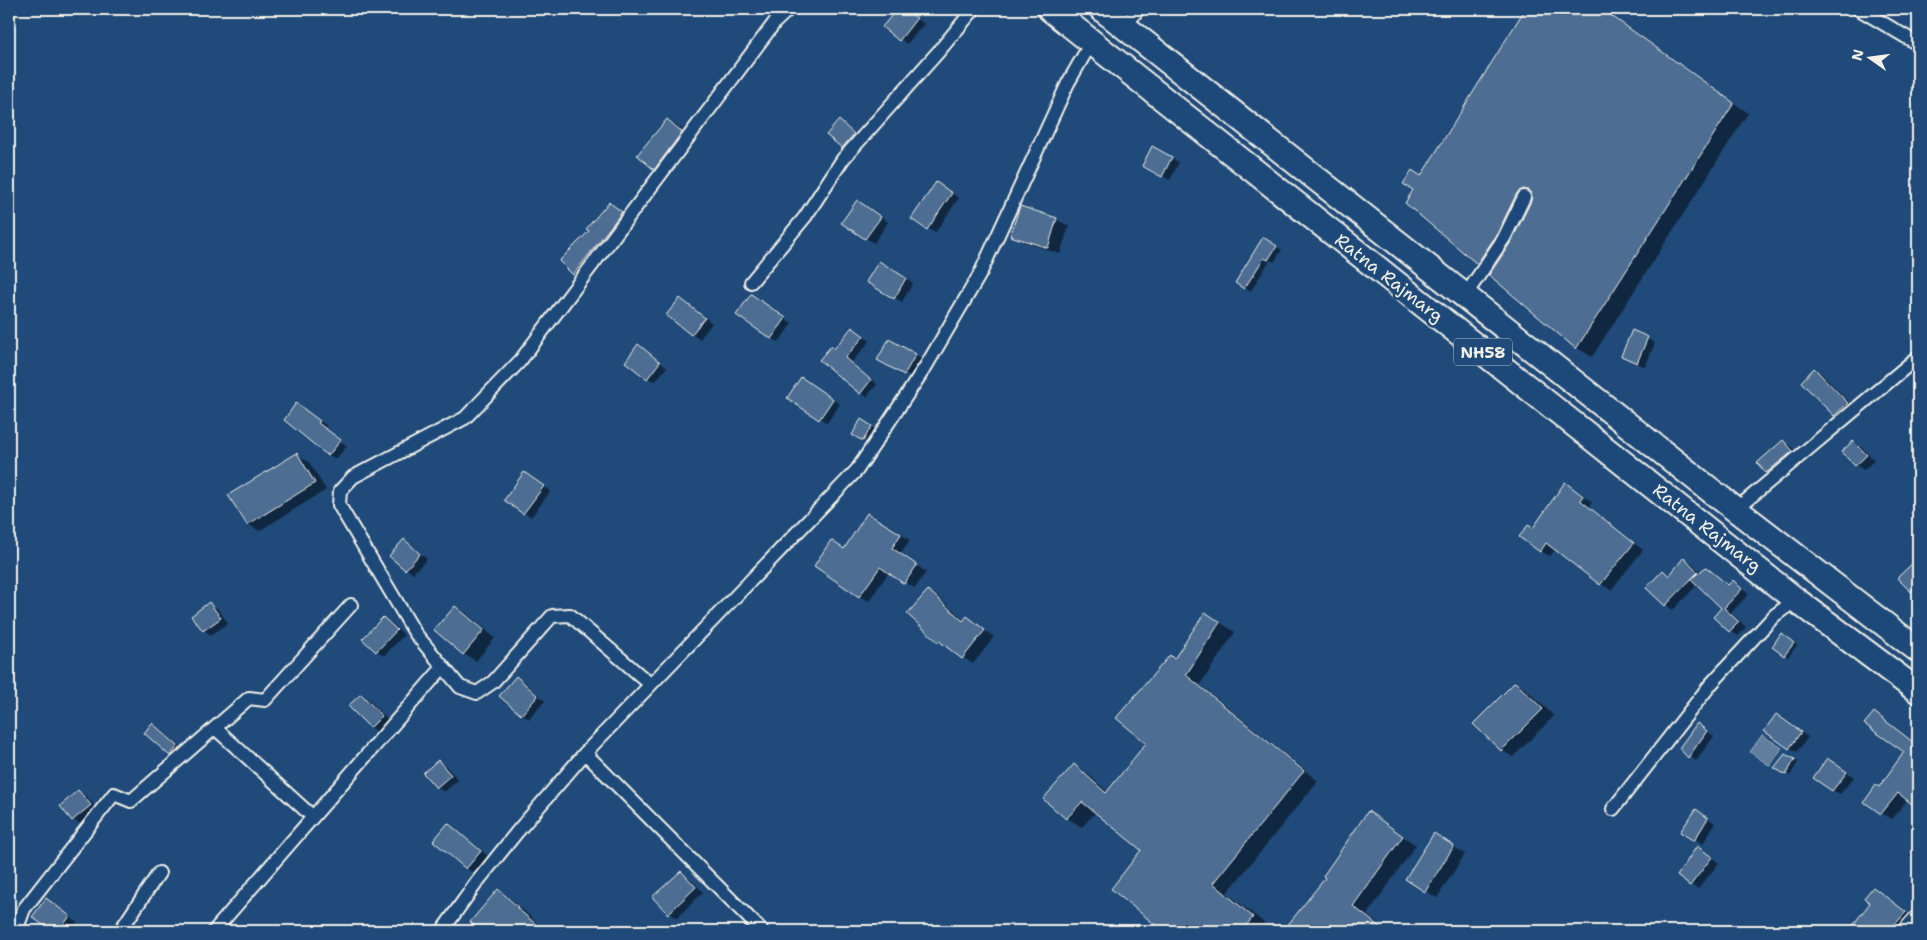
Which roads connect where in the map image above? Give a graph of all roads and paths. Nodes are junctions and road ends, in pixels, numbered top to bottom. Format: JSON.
{"nodes":[{"id":1,"x":789,"y":9,"type":"edge"},
{"id":2,"x":974,"y":9,"type":"edge"},
{"id":3,"x":1050,"y":9,"type":"edge"},
{"id":4,"x":1102,"y":9,"type":"edge"},
{"id":5,"x":1860,"y":9,"type":"edge"},
{"id":6,"x":1132,"y":18,"type":"edge"},
{"id":7,"x":1092,"y":41,"type":"junction"},
{"id":8,"x":1918,"y":44,"type":"edge"},
{"id":9,"x":1524,"y":198,"type":"dead end"},
{"id":10,"x":751,"y":282,"type":"dead end"},
{"id":11,"x":1465,"y":296,"type":"junction"},
{"id":12,"x":1918,"y":357,"type":"edge"},
{"id":13,"x":1735,"y":510,"type":"junction"},
{"id":14,"x":1796,"y":600,"type":"junction"},
{"id":15,"x":351,"y":605,"type":"dead end"},
{"id":16,"x":1918,"y":650,"type":"edge"},
{"id":17,"x":443,"y":667,"type":"junction"},
{"id":18,"x":650,"y":684,"type":"junction"},
{"id":19,"x":1918,"y":691,"type":"edge"},
{"id":20,"x":215,"y":728,"type":"junction"},
{"id":21,"x":586,"y":753,"type":"junction"},
{"id":22,"x":1613,"y":809,"type":"dead end"},
{"id":23,"x":313,"y":816,"type":"junction"},
{"id":24,"x":159,"y":873,"type":"dead end"},
{"id":25,"x":1918,"y":919,"type":"edge"},
{"id":26,"x":16,"y":931,"type":"edge"},
{"id":27,"x":120,"y":931,"type":"edge"},
{"id":28,"x":214,"y":931,"type":"edge"},
{"id":29,"x":442,"y":931,"type":"edge"},
{"id":30,"x":762,"y":931,"type":"edge"},
{"id":31,"x":1907,"y":931,"type":"edge"}],
"edges":[{"from":1,"to":17,"type":"street"},
{"from":2,"to":10,"type":"street"},
{"from":3,"to":7,"type":"highway","name":"Ratna Rajmarg","number":"NH58"},
{"from":4,"to":6,"type":"highway","name":"Ratna Rajmarg","number":"NH58"},
{"from":5,"to":8,"type":"street"},
{"from":6,"to":11,"type":"highway","name":"Ratna Rajmarg","number":"NH58"},
{"from":7,"to":14,"type":"highway","name":"Ratna Rajmarg","number":"NH58"},
{"from":7,"to":18,"type":"street"},
{"from":9,"to":11,"type":"street"},
{"from":11,"to":13,"type":"highway","name":"Ratna Rajmarg","number":"NH58"},
{"from":12,"to":13,"type":"street"},
{"from":13,"to":16,"type":"highway","name":"Ratna Rajmarg","number":"NH58"},
{"from":14,"to":19,"type":"highway","name":"Ratna Rajmarg","number":"NH58"},
{"from":14,"to":22,"type":"street"},
{"from":15,"to":20,"type":"street"},
{"from":17,"to":18,"type":"street"},
{"from":17,"to":23,"type":"street"},
{"from":18,"to":21,"type":"street"},
{"from":20,"to":23,"type":"street"},
{"from":20,"to":26,"type":"street"},
{"from":21,"to":29,"type":"street"},
{"from":21,"to":30,"type":"street"},
{"from":23,"to":28,"type":"street"},
{"from":24,"to":27,"type":"street"},
{"from":25,"to":31,"type":"street"}]}
